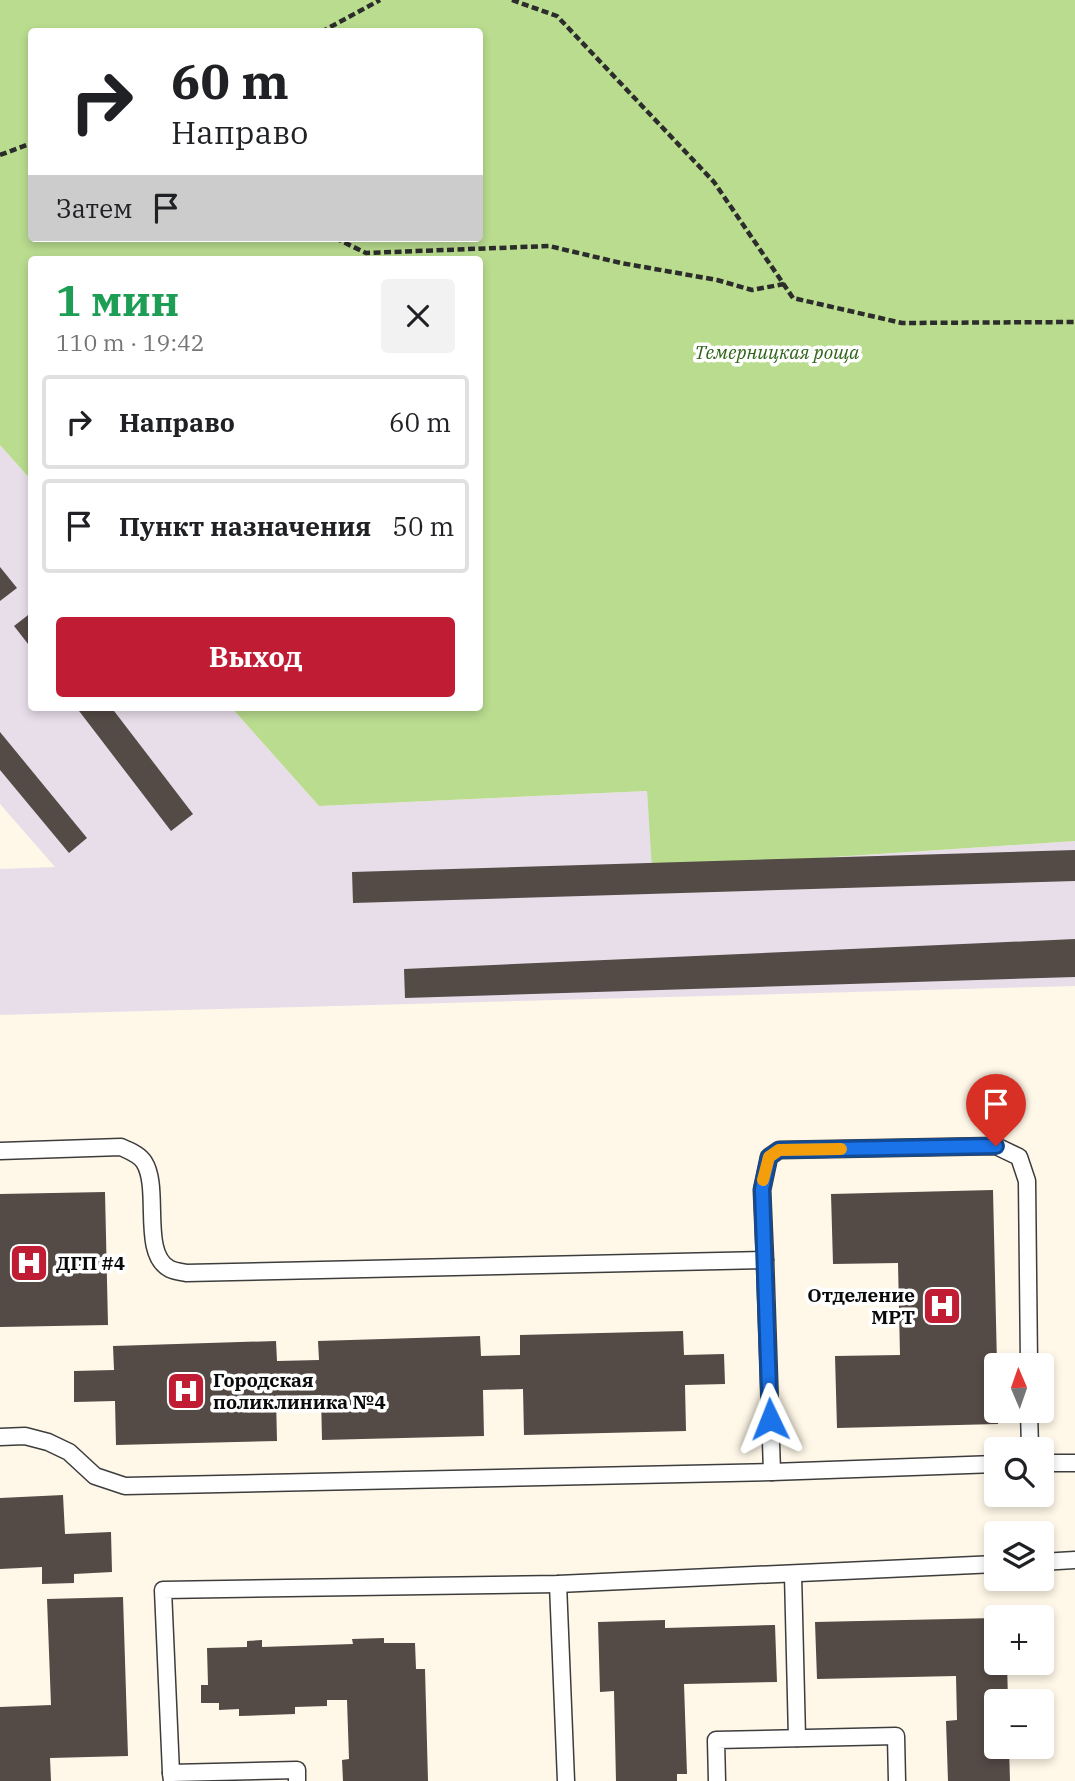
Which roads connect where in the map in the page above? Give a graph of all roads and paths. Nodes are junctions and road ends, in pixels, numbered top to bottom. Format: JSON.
{"nodes":[{"id":1,"x":380,"y":0,"type":"edge"},
{"id":2,"x":512,"y":0,"type":"edge"},
{"id":3,"x":328,"y":28,"type":"edge"},
{"id":4,"x":28,"y":144,"type":"edge"},
{"id":5,"x":0,"y":155,"type":"edge"},
{"id":6,"x":343,"y":242,"type":"edge"},
{"id":7,"x":784,"y":284,"type":"junction"},
{"id":8,"x":1075,"y":322,"type":"edge"},
{"id":9,"x":0,"y":1151,"type":"edge"},
{"id":10,"x":765,"y":1260,"type":"junction"},
{"id":11,"x":1029,"y":1353,"type":"edge"},
{"id":12,"x":0,"y":1437,"type":"edge"},
{"id":13,"x":1054,"y":1463,"type":"edge"},
{"id":14,"x":1075,"y":1463,"type":"edge"},
{"id":15,"x":984,"y":1464,"type":"edge"},
{"id":16,"x":772,"y":1472,"type":"junction"},
{"id":17,"x":1075,"y":1560,"type":"edge"},
{"id":18,"x":1054,"y":1561,"type":"edge"},
{"id":19,"x":984,"y":1565,"type":"edge"},
{"id":20,"x":793,"y":1574,"type":"junction"},
{"id":21,"x":558,"y":1584,"type":"junction"},
{"id":22,"x":797,"y":1738,"type":"junction"},
{"id":23,"x":172,"y":1777,"type":"edge"},
{"id":24,"x":297,"y":1781,"type":"edge"},
{"id":25,"x":566,"y":1781,"type":"edge"},
{"id":26,"x":717,"y":1781,"type":"edge"},
{"id":27,"x":897,"y":1781,"type":"edge"}],
"edges":[{"from":1,"to":3,"type":"path"},
{"from":2,"to":7,"type":"path"},
{"from":4,"to":5,"type":"path"},
{"from":6,"to":7,"type":"path"},
{"from":7,"to":8,"type":"path"},
{"from":9,"to":10,"type":"lane"},
{"from":10,"to":11,"type":"lane"},
{"from":10,"to":16,"type":"lane"},
{"from":12,"to":16,"type":"lane"},
{"from":13,"to":14,"type":"lane"},
{"from":15,"to":16,"type":"lane"},
{"from":17,"to":18,"type":"lane"},
{"from":19,"to":20,"type":"lane"},
{"from":20,"to":21,"type":"lane"},
{"from":20,"to":22,"type":"lane"},
{"from":21,"to":23,"type":"lane"},
{"from":21,"to":25,"type":"lane"},
{"from":22,"to":26,"type":"lane"},
{"from":22,"to":27,"type":"lane"},
{"from":23,"to":24,"type":"lane"}]}
